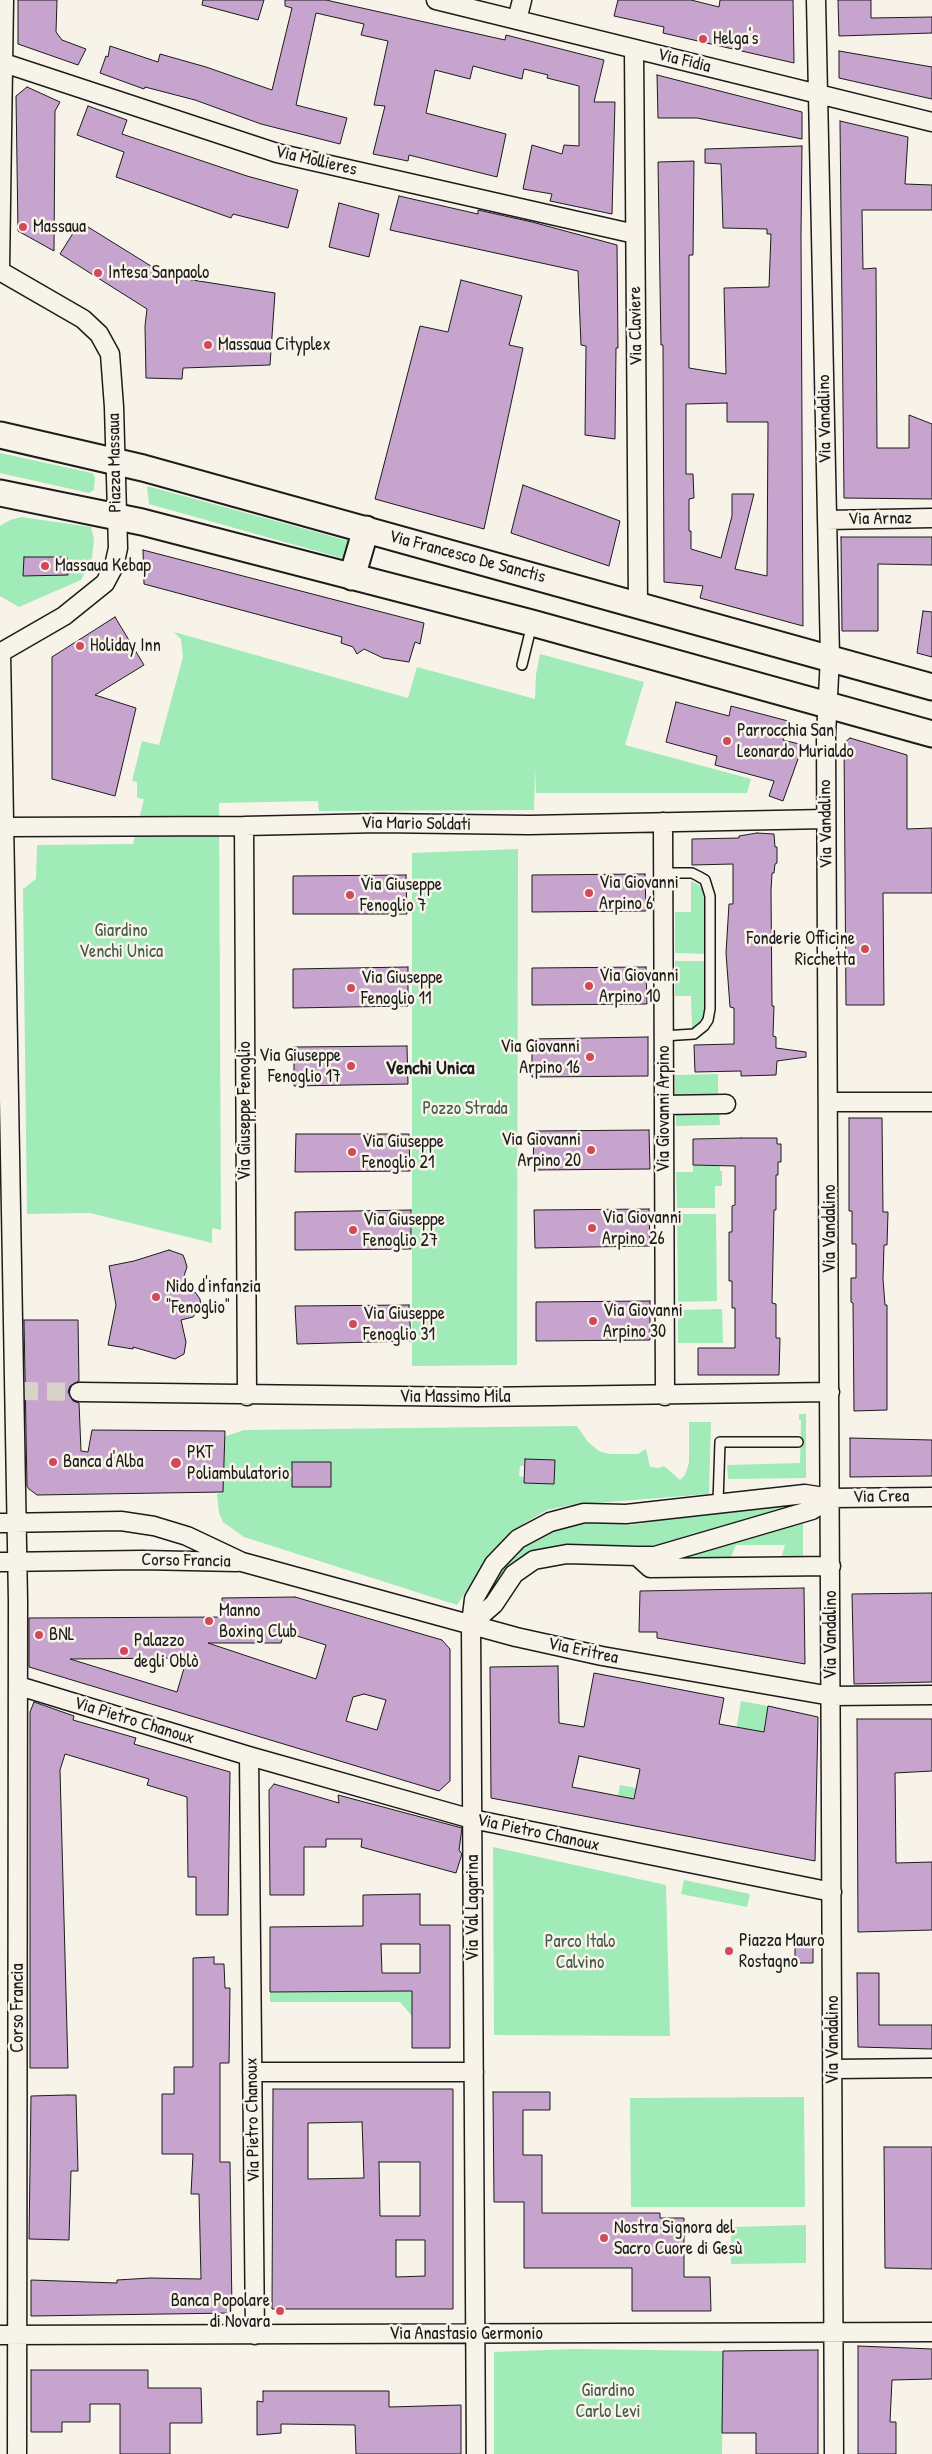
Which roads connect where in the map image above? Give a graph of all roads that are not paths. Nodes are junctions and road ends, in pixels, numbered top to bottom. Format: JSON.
{"nodes":[{"id":1,"x":4,"y":0,"type":"edge"},
{"id":2,"x":436,"y":0,"type":"edge"},
{"id":3,"x":522,"y":0,"type":"edge"},
{"id":4,"x":816,"y":0,"type":"edge"},
{"id":5,"x":517,"y":20,"type":"junction"},
{"id":6,"x":634,"y":49,"type":"junction"},
{"id":7,"x":4,"y":62,"type":"junction"},
{"id":8,"x":818,"y":94,"type":"junction"},
{"id":9,"x":932,"y":122,"type":"edge"},
{"id":10,"x":635,"y":234,"type":"junction"},
{"id":11,"x":0,"y":270,"type":"edge"},
{"id":12,"x":0,"y":435,"type":"edge"},
{"id":13,"x":115,"y":461,"type":"junction"},
{"id":14,"x":0,"y":494,"type":"edge"},
{"id":15,"x":115,"y":517,"type":"junction"},
{"id":16,"x":932,"y":518,"type":"edge"},
{"id":17,"x":827,"y":520,"type":"junction"},
{"id":18,"x":366,"y":530,"type":"junction"},
{"id":19,"x":352,"y":577,"type":"junction"},
{"id":20,"x":638,"y":604,"type":"junction"},
{"id":21,"x":532,"y":624,"type":"junction"},
{"id":22,"x":1,"y":653,"type":"edge"},
{"id":23,"x":830,"y":657,"type":"junction"},
{"id":24,"x":522,"y":665,"type":"dead end"},
{"id":25,"x":932,"y":687,"type":"edge"},
{"id":26,"x":827,"y":705,"type":"junction"},
{"id":27,"x":932,"y":734,"type":"edge"},
{"id":28,"x":826,"y":820,"type":"junction"},
{"id":29,"x":663,"y":822,"type":"junction"},
{"id":30,"x":6,"y":826,"type":"junction"},
{"id":31,"x":244,"y":826,"type":"junction"},
{"id":32,"x":663,"y":873,"type":"junction"},
{"id":33,"x":8,"y":1000,"type":"junction"},
{"id":34,"x":0,"y":1016,"type":"edge"},
{"id":35,"x":663,"y":1036,"type":"junction"},
{"id":36,"x":829,"y":1102,"type":"junction"},
{"id":37,"x":932,"y":1102,"type":"edge"},
{"id":38,"x":726,"y":1104,"type":"dead end"},
{"id":39,"x":664,"y":1105,"type":"junction"},
{"id":40,"x":79,"y":1392,"type":"tunnel mouth"},
{"id":41,"x":830,"y":1392,"type":"junction"},
{"id":42,"x":247,"y":1396,"type":"junction"},
{"id":43,"x":665,"y":1396,"type":"junction"},
{"id":44,"x":798,"y":1442,"type":"dead end"},
{"id":45,"x":932,"y":1497,"type":"edge"},
{"id":46,"x":830,"y":1498,"type":"junction"},
{"id":47,"x":718,"y":1503,"type":"junction"},
{"id":48,"x":8,"y":1522,"type":"edge"},
{"id":49,"x":637,"y":1556,"type":"junction"},
{"id":50,"x":18,"y":1561,"type":"junction"},
{"id":51,"x":0,"y":1562,"type":"edge"},
{"id":52,"x":242,"y":1562,"type":"junction"},
{"id":53,"x":831,"y":1566,"type":"junction"},
{"id":54,"x":471,"y":1624,"type":"junction"},
{"id":55,"x":18,"y":1686,"type":"junction"},
{"id":56,"x":932,"y":1695,"type":"edge"},
{"id":57,"x":831,"y":1696,"type":"junction"},
{"id":58,"x":249,"y":1756,"type":"junction"},
{"id":59,"x":472,"y":1820,"type":"junction"},
{"id":60,"x":832,"y":1892,"type":"junction"},
{"id":61,"x":832,"y":2068,"type":"junction"},
{"id":62,"x":932,"y":2068,"type":"edge"},
{"id":63,"x":252,"y":2072,"type":"junction"},
{"id":64,"x":474,"y":2072,"type":"junction"},
{"id":65,"x":834,"y":2332,"type":"junction"},
{"id":66,"x":932,"y":2332,"type":"edge"},
{"id":67,"x":476,"y":2334,"type":"junction"},
{"id":68,"x":9,"y":2335,"type":"edge"},
{"id":69,"x":255,"y":2335,"type":"junction"},
{"id":70,"x":17,"y":2454,"type":"edge"},
{"id":71,"x":476,"y":2454,"type":"edge"},
{"id":72,"x":834,"y":2454,"type":"edge"}],
"edges":[{"from":1,"to":7,"type":"street"},
{"from":2,"to":5,"type":"street","name":"Via Fidia"},
{"from":3,"to":5,"type":"street"},
{"from":4,"to":8,"type":"street","name":"Via Vandalino"},
{"from":5,"to":6,"type":"street","name":"Via Fidia"},
{"from":6,"to":8,"type":"street","name":"Via Fidia"},
{"from":6,"to":10,"type":"street","name":"Via Claviere"},
{"from":7,"to":10,"type":"street","name":"Via Mollieres"},
{"from":7,"to":11,"type":"street"},
{"from":8,"to":9,"type":"street","name":"Via Fidia"},
{"from":8,"to":17,"type":"street","name":"Via Vandalino"},
{"from":10,"to":20,"type":"street","name":"Via Claviere"},
{"from":11,"to":13,"type":"street","name":"Piazza Massaua"},
{"from":12,"to":13,"type":"main road","name":"Via Francesco De Sanctis"},
{"from":13,"to":15,"type":"street","name":"Piazza Massaua"},
{"from":13,"to":18,"type":"main road","name":"Via Francesco De Sanctis"},
{"from":14,"to":15,"type":"main road"},
{"from":15,"to":19,"type":"main road"},
{"from":15,"to":22,"type":"street","name":"Piazza Massaua"},
{"from":16,"to":17,"type":"street","name":"Via Arnaz"},
{"from":17,"to":23,"type":"street","name":"Via Vandalino"},
{"from":18,"to":19,"type":"main road"},
{"from":18,"to":20,"type":"main road","name":"Via Francesco De Sanctis"},
{"from":19,"to":21,"type":"main road"},
{"from":20,"to":23,"type":"main road","name":"Via Francesco De Sanctis"},
{"from":21,"to":24,"type":"lane"},
{"from":21,"to":26,"type":"main road"},
{"from":22,"to":30,"type":"street","name":"Corso Francia"},
{"from":23,"to":25,"type":"main road","name":"Via Francesco De Sanctis"},
{"from":23,"to":26,"type":"street","name":"Via Vandalino"},
{"from":26,"to":27,"type":"main road"},
{"from":26,"to":28,"type":"street","name":"Via Vandalino"},
{"from":28,"to":29,"type":"street","name":"Via Mario Soldati"},
{"from":28,"to":36,"type":"street","name":"Via Vandalino"},
{"from":29,"to":31,"type":"street","name":"Via Mario Soldati"},
{"from":29,"to":32,"type":"street","name":"Via Giovanni Arpino"},
{"from":30,"to":31,"type":"street","name":"Via Mario Soldati"},
{"from":30,"to":33,"type":"street","name":"Corso Francia"},
{"from":31,"to":42,"type":"street","name":"Via Giuseppe Fenoglio"},
{"from":32,"to":35,"type":"street","name":"Via Giovanni Arpino"},
{"from":32,"to":35,"type":"lane"},
{"from":33,"to":34,"type":"street","name":"Corso Francia"},
{"from":33,"to":48,"type":"street","name":"Corso Francia"},
{"from":35,"to":39,"type":"street","name":"Via Giovanni Arpino"},
{"from":36,"to":37,"type":"street"},
{"from":36,"to":41,"type":"street","name":"Via Vandalino"},
{"from":38,"to":39,"type":"street"},
{"from":39,"to":43,"type":"street","name":"Via Giovanni Arpino"},
{"from":40,"to":42,"type":"street","name":"Via Massimo Mila"},
{"from":41,"to":43,"type":"street","name":"Via Massimo Mila"},
{"from":41,"to":46,"type":"street","name":"Via Vandalino"},
{"from":42,"to":43,"type":"street","name":"Via Massimo Mila"},
{"from":44,"to":47,"type":"lane"},
{"from":45,"to":46,"type":"street","name":"Via Crea"},
{"from":46,"to":47,"type":"street"},
{"from":46,"to":49,"type":"street","name":"Via Vandalino"},
{"from":46,"to":53,"type":"street","name":"Via Vandalino"},
{"from":47,"to":54,"type":"street"},
{"from":48,"to":50,"type":"street","name":"Corso Francia"},
{"from":48,"to":52,"type":"street","name":"Corso Francia"},
{"from":49,"to":53,"type":"street","name":"Via Vandalino"},
{"from":49,"to":54,"type":"street","name":"Via Vandalino"},
{"from":50,"to":51,"type":"street"},
{"from":50,"to":52,"type":"street","name":"Corso Francia"},
{"from":50,"to":55,"type":"street","name":"Corso Francia"},
{"from":52,"to":54,"type":"street","name":"Via Eritrea"},
{"from":53,"to":57,"type":"street","name":"Via Vandalino"},
{"from":54,"to":57,"type":"street","name":"Via Eritrea"},
{"from":54,"to":59,"type":"street","name":"Via Val Lagarina"},
{"from":55,"to":58,"type":"street","name":"Via Pietro Chanoux"},
{"from":55,"to":68,"type":"street","name":"Corso Francia"},
{"from":56,"to":57,"type":"street","name":"Via Eritrea"},
{"from":57,"to":60,"type":"street","name":"Via Vandalino"},
{"from":58,"to":59,"type":"street","name":"Via Pietro Chanoux"},
{"from":58,"to":63,"type":"street","name":"Via Pietro Chanoux"},
{"from":59,"to":60,"type":"street","name":"Via Pietro Chanoux"},
{"from":59,"to":64,"type":"street","name":"Via Val Lagarina"},
{"from":60,"to":61,"type":"street","name":"Via Vandalino"},
{"from":61,"to":62,"type":"street"},
{"from":61,"to":65,"type":"street","name":"Via Vandalino"},
{"from":63,"to":64,"type":"street"},
{"from":63,"to":69,"type":"street","name":"Via Pietro Chanoux"},
{"from":64,"to":67,"type":"street","name":"Via Val Lagarina"},
{"from":65,"to":66,"type":"street","name":"Via Anastasio Germonio"},
{"from":65,"to":67,"type":"street","name":"Via Anastasio Germonio"},
{"from":65,"to":72,"type":"street","name":"Via Vandalino"},
{"from":67,"to":69,"type":"street","name":"Via Anastasio Germonio"},
{"from":67,"to":71,"type":"street","name":"Via Val Lagarina"},
{"from":68,"to":69,"type":"street","name":"Via Anastasio Germonio"},
{"from":68,"to":70,"type":"street","name":"Corso Francia"}]}
